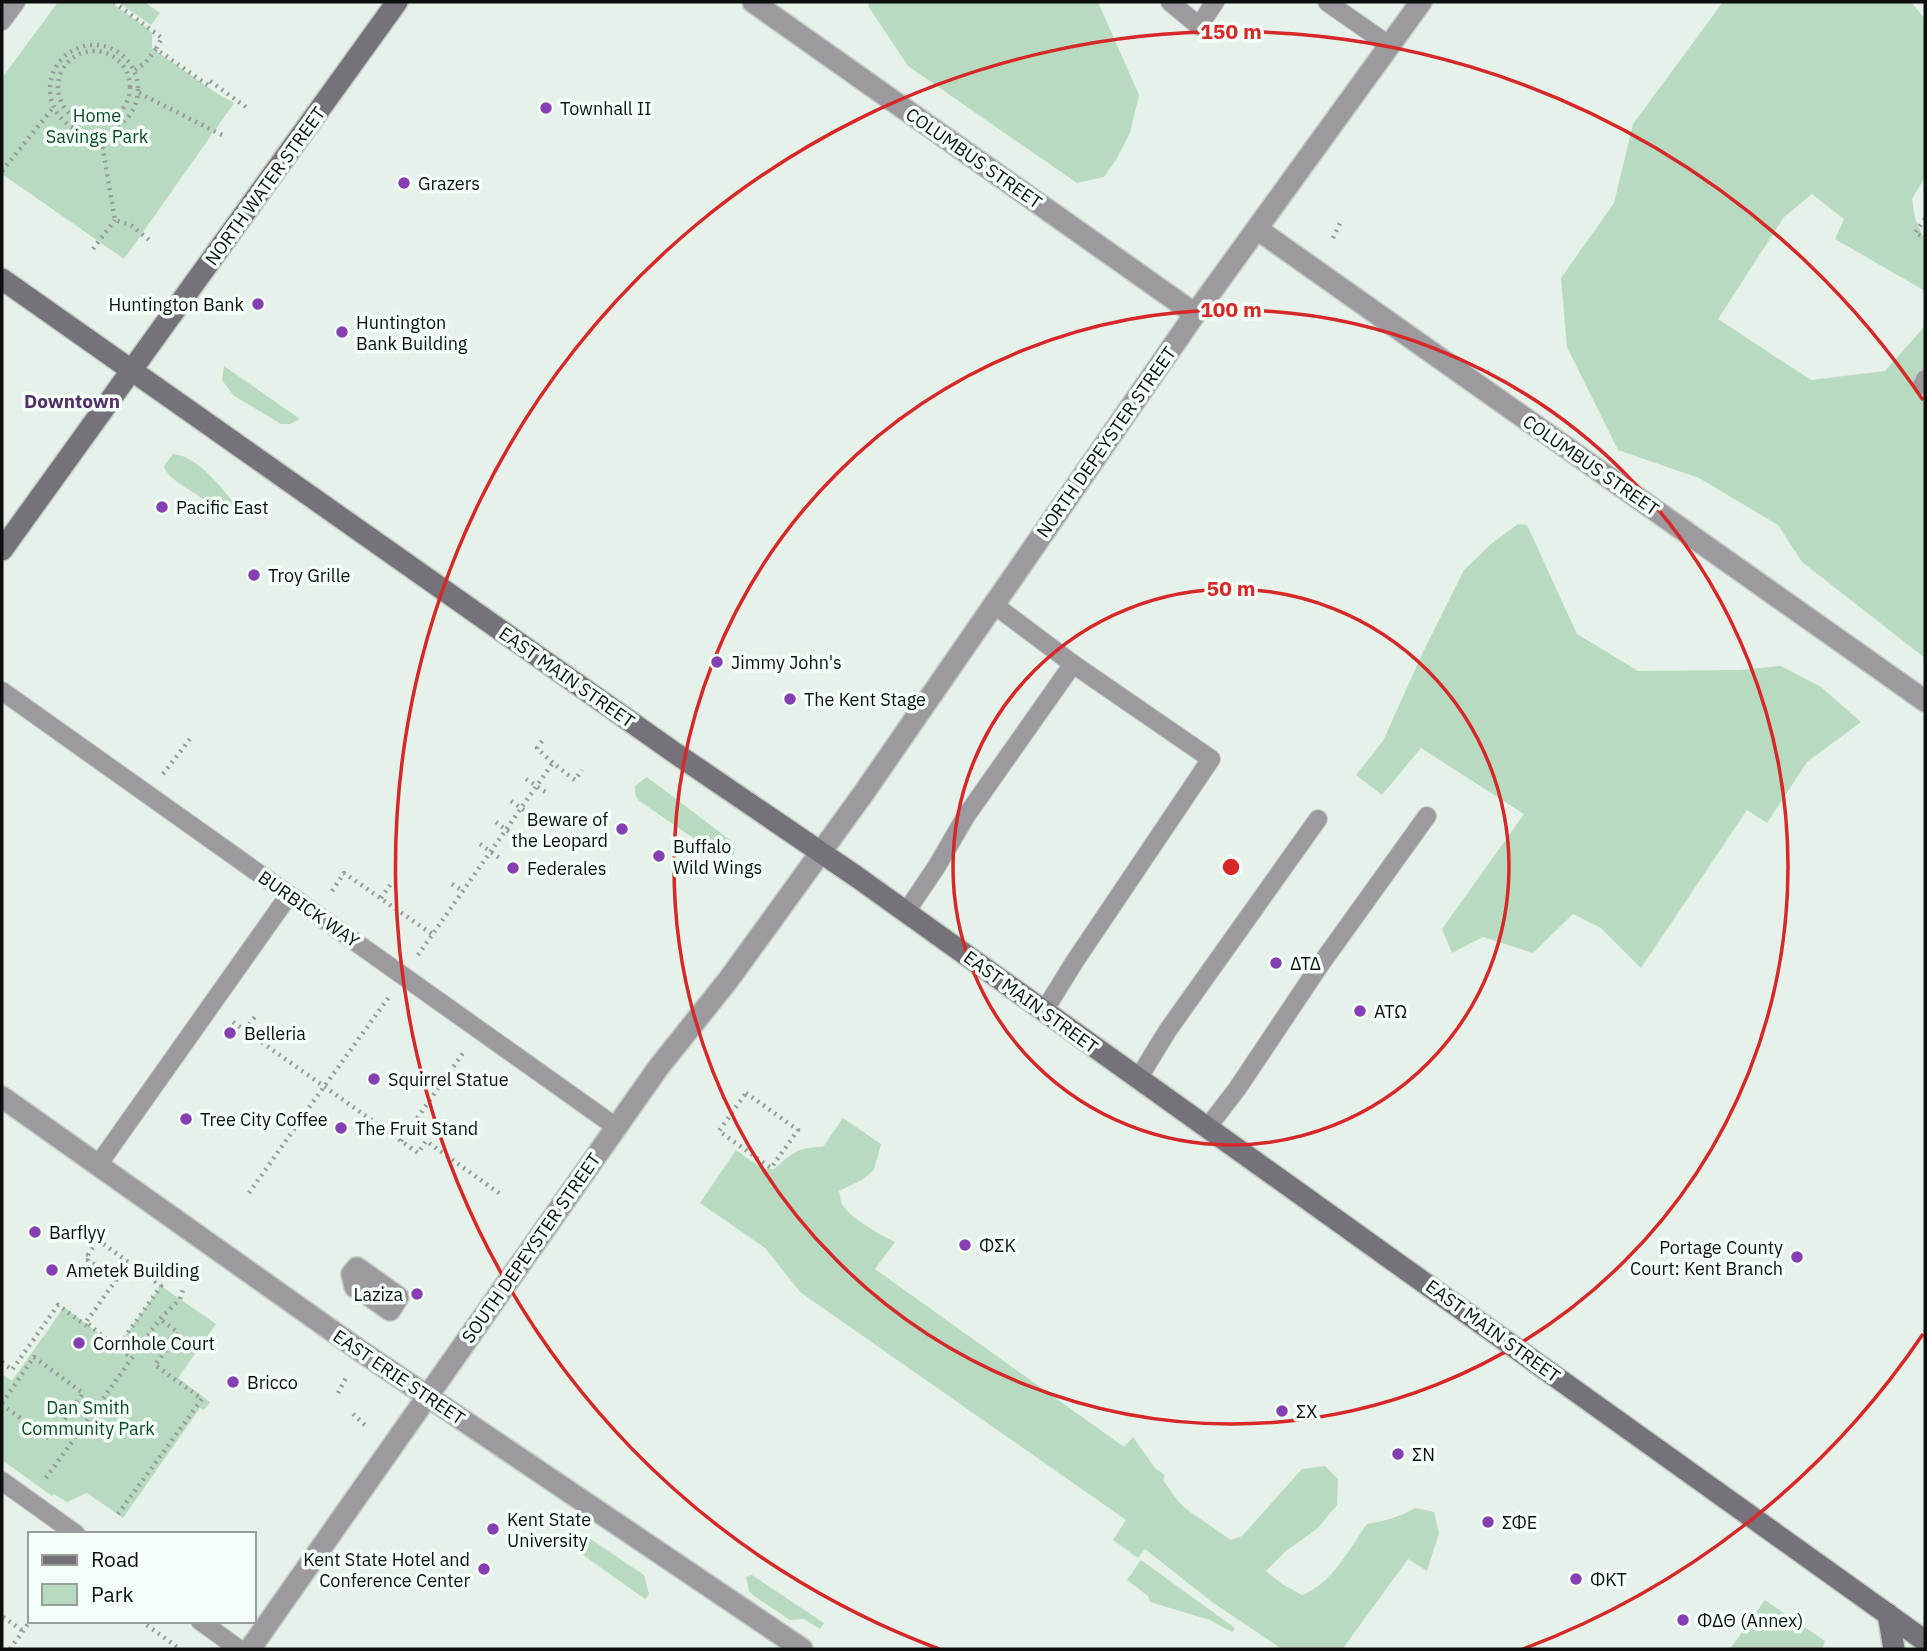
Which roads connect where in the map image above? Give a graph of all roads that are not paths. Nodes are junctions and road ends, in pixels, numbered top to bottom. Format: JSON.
{"nodes":[{"id":1,"x":16,"y":2,"type":"edge"},
{"id":2,"x":397,"y":2,"type":"edge"},
{"id":3,"x":753,"y":2,"type":"edge"},
{"id":4,"x":1170,"y":2,"type":"edge"},
{"id":5,"x":1215,"y":2,"type":"edge"},
{"id":6,"x":1327,"y":2,"type":"edge"},
{"id":7,"x":1421,"y":2,"type":"edge"},
{"id":8,"x":2,"y":21,"type":"edge"},
{"id":9,"x":1390,"y":46,"type":"junction"},
{"id":10,"x":1257,"y":229,"type":"junction"},
{"id":11,"x":2,"y":279,"type":"edge"},
{"id":12,"x":1195,"y":314,"type":"junction"},
{"id":13,"x":132,"y":370,"type":"junction"},
{"id":14,"x":2,"y":550,"type":"edge"},
{"id":15,"x":993,"y":604,"type":"junction"},
{"id":16,"x":1073,"y":664,"type":"junction"},
{"id":17,"x":2,"y":691,"type":"edge"},
{"id":18,"x":1925,"y":701,"type":"edge"},
{"id":19,"x":1427,"y":816,"type":"dead end"},
{"id":20,"x":1318,"y":819,"type":"dead end"},
{"id":21,"x":820,"y":852,"type":"junction"},
{"id":22,"x":289,"y":895,"type":"junction"},
{"id":23,"x":906,"y":912,"type":"junction"},
{"id":24,"x":1044,"y":1011,"type":"junction"},
{"id":25,"x":1138,"y":1079,"type":"junction"},
{"id":26,"x":2,"y":1097,"type":"edge"},
{"id":27,"x":616,"y":1127,"type":"junction"},
{"id":28,"x":1207,"y":1128,"type":"junction"},
{"id":29,"x":98,"y":1165,"type":"junction"},
{"id":30,"x":426,"y":1397,"type":"junction"},
{"id":31,"x":2,"y":1481,"type":"edge"},
{"id":32,"x":73,"y":1532,"type":"edge"},
{"id":33,"x":1888,"y":1614,"type":"junction"},
{"id":34,"x":204,"y":1623,"type":"edge"},
{"id":35,"x":1925,"y":1641,"type":"edge"},
{"id":36,"x":239,"y":1649,"type":"edge"},
{"id":37,"x":250,"y":1649,"type":"edge"},
{"id":38,"x":802,"y":1649,"type":"edge"},
{"id":39,"x":1894,"y":1649,"type":"edge"}],
"edges":[{"from":1,"to":8,"type":"lane"},
{"from":2,"to":13,"type":"main road","name":"NORTH WATER STREET"},
{"from":3,"to":12,"type":"street","name":"COLUMBUS STREET"},
{"from":4,"to":5,"type":"lane"},
{"from":6,"to":9,"type":"lane"},
{"from":7,"to":9,"type":"street","name":"NORTH DEPEYSTER STREET"},
{"from":9,"to":10,"type":"street","name":"NORTH DEPEYSTER STREET"},
{"from":10,"to":12,"type":"street","name":"NORTH DEPEYSTER STREET"},
{"from":10,"to":18,"type":"street","name":"COLUMBUS STREET"},
{"from":11,"to":13,"type":"main road","name":"EAST MAIN STREET"},
{"from":12,"to":15,"type":"street","name":"NORTH DEPEYSTER STREET"},
{"from":13,"to":14,"type":"main road","name":"NORTH WATER STREET"},
{"from":13,"to":21,"type":"main road","name":"EAST MAIN STREET"},
{"from":15,"to":16,"type":"lane"},
{"from":15,"to":21,"type":"street","name":"NORTH DEPEYSTER STREET"},
{"from":16,"to":23,"type":"lane"},
{"from":16,"to":24,"type":"lane"},
{"from":17,"to":22,"type":"lane","name":"BURBICK WAY"},
{"from":19,"to":28,"type":"lane"},
{"from":20,"to":25,"type":"lane"},
{"from":21,"to":23,"type":"main road","name":"EAST MAIN STREET"},
{"from":21,"to":27,"type":"street","name":"SOUTH DEPEYSTER STREET"},
{"from":22,"to":27,"type":"lane","name":"BURBICK WAY"},
{"from":22,"to":29,"type":"lane"},
{"from":23,"to":24,"type":"main road","name":"EAST MAIN STREET"},
{"from":24,"to":25,"type":"main road","name":"EAST MAIN STREET"},
{"from":25,"to":28,"type":"main road","name":"EAST MAIN STREET"},
{"from":26,"to":29,"type":"street","name":"EAST ERIE STREET"},
{"from":27,"to":30,"type":"street","name":"SOUTH DEPEYSTER STREET"},
{"from":28,"to":33,"type":"main road","name":"EAST MAIN STREET"},
{"from":29,"to":30,"type":"street","name":"EAST ERIE STREET"},
{"from":30,"to":37,"type":"street","name":"SOUTH DEPEYSTER STREET"},
{"from":30,"to":38,"type":"street","name":"EAST ERIE STREET"},
{"from":31,"to":32,"type":"lane"},
{"from":33,"to":35,"type":"main road","name":"EAST MAIN STREET"},
{"from":33,"to":39,"type":"main road"},
{"from":34,"to":36,"type":"lane"}]}
